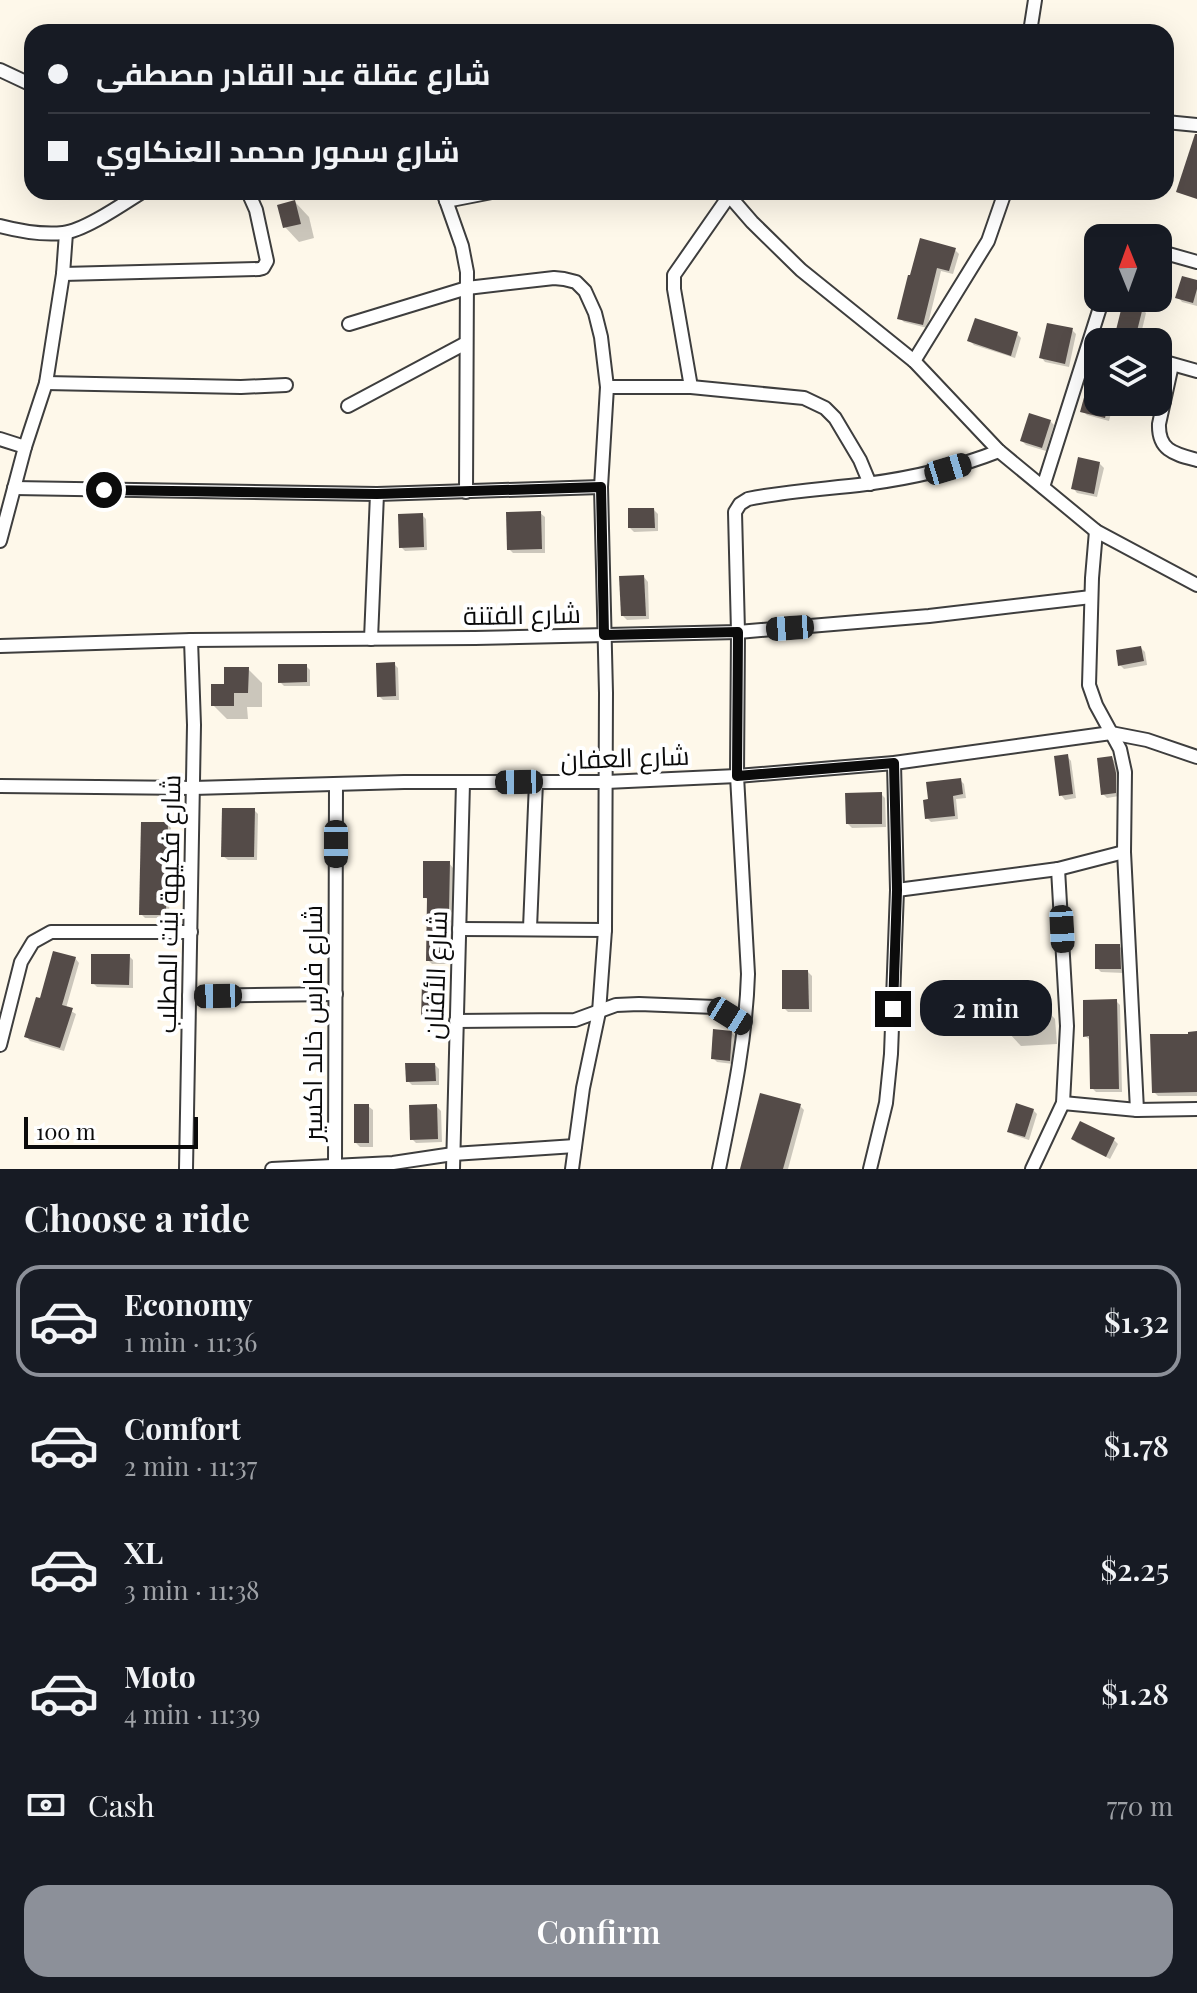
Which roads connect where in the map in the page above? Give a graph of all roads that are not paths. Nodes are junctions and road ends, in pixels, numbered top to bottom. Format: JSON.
{"nodes":[{"id":1,"x":1035,"y":0,"type":"edge"},
{"id":2,"x":1031,"y":24,"type":"edge"},
{"id":3,"x":0,"y":70,"type":"edge"},
{"id":4,"x":24,"y":81,"type":"edge"},
{"id":5,"x":1174,"y":123,"type":"edge"},
{"id":6,"x":1197,"y":125,"type":"edge"},
{"id":7,"x":128,"y":200,"type":"edge"},
{"id":8,"x":252,"y":200,"type":"edge"},
{"id":9,"x":445,"y":200,"type":"edge"},
{"id":10,"x":724,"y":200,"type":"edge"},
{"id":11,"x":733,"y":200,"type":"edge"},
{"id":12,"x":1002,"y":200,"type":"edge"},
{"id":13,"x":0,"y":226,"type":"edge"},
{"id":14,"x":66,"y":233,"type":"junction"},
{"id":15,"x":1172,"y":255,"type":"edge"},
{"id":16,"x":1197,"y":262,"type":"edge"},
{"id":17,"x":63,"y":274,"type":"junction"},
{"id":18,"x":467,"y":288,"type":"junction"},
{"id":19,"x":349,"y":324,"type":"dead end"},
{"id":20,"x":466,"y":343,"type":"junction"},
{"id":21,"x":914,"y":361,"type":"junction"},
{"id":22,"x":1172,"y":365,"type":"edge"},
{"id":23,"x":1084,"y":370,"type":"edge"},
{"id":24,"x":1197,"y":371,"type":"edge"},
{"id":25,"x":46,"y":383,"type":"junction"},
{"id":26,"x":286,"y":385,"type":"dead end"},
{"id":27,"x":607,"y":387,"type":"junction"},
{"id":28,"x":691,"y":387,"type":"junction"},
{"id":29,"x":348,"y":406,"type":"dead end"},
{"id":30,"x":1161,"y":416,"type":"edge"},
{"id":31,"x":0,"y":439,"type":"edge"},
{"id":32,"x":25,"y":447,"type":"junction"},
{"id":33,"x":999,"y":451,"type":"junction"},
{"id":34,"x":1197,"y":460,"type":"edge"},
{"id":35,"x":870,"y":484,"type":"junction"},
{"id":36,"x":601,"y":487,"type":"junction"},
{"id":37,"x":1043,"y":487,"type":"junction"},
{"id":38,"x":14,"y":488,"type":"junction"},
{"id":39,"x":466,"y":492,"type":"junction"},
{"id":40,"x":377,"y":494,"type":"junction"},
{"id":41,"x":1096,"y":531,"type":"junction"},
{"id":42,"x":0,"y":541,"type":"edge"},
{"id":43,"x":1197,"y":585,"type":"edge"},
{"id":44,"x":1091,"y":597,"type":"junction"},
{"id":45,"x":738,"y":632,"type":"junction"},
{"id":46,"x":604,"y":635,"type":"junction"},
{"id":47,"x":371,"y":639,"type":"junction"},
{"id":48,"x":191,"y":640,"type":"junction"},
{"id":49,"x":0,"y":646,"type":"edge"},
{"id":50,"x":1111,"y":733,"type":"junction"},
{"id":51,"x":1197,"y":757,"type":"edge"},
{"id":52,"x":894,"y":763,"type":"junction"},
{"id":53,"x":737,"y":776,"type":"junction"},
{"id":54,"x":536,"y":782,"type":"junction"},
{"id":55,"x":606,"y":782,"type":"junction"},
{"id":56,"x":463,"y":783,"type":"junction"},
{"id":57,"x":336,"y":784,"type":"junction"},
{"id":58,"x":0,"y":786,"type":"edge"},
{"id":59,"x":193,"y":788,"type":"junction"},
{"id":60,"x":1124,"y":852,"type":"junction"},
{"id":61,"x":1058,"y":869,"type":"junction"},
{"id":62,"x":897,"y":890,"type":"junction"},
{"id":63,"x":530,"y":928,"type":"junction"},
{"id":64,"x":459,"y":929,"type":"junction"},
{"id":65,"x":605,"y":930,"type":"junction"},
{"id":66,"x":191,"y":932,"type":"junction"},
{"id":67,"x":336,"y":994,"type":"junction"},
{"id":68,"x":189,"y":996,"type":"junction"},
{"id":69,"x":599,"y":1012,"type":"junction"},
{"id":70,"x":456,"y":1021,"type":"junction"},
{"id":71,"x":744,"y":1025,"type":"junction"},
{"id":72,"x":0,"y":1045,"type":"edge"},
{"id":73,"x":1063,"y":1103,"type":"junction"},
{"id":74,"x":1197,"y":1109,"type":"edge"},
{"id":75,"x":1137,"y":1110,"type":"junction"},
{"id":76,"x":575,"y":1146,"type":"junction"},
{"id":77,"x":453,"y":1154,"type":"junction"},
{"id":78,"x":335,"y":1166,"type":"junction"},
{"id":79,"x":186,"y":1169,"type":"edge"},
{"id":80,"x":272,"y":1169,"type":"edge"},
{"id":81,"x":453,"y":1169,"type":"edge"},
{"id":82,"x":572,"y":1169,"type":"edge"},
{"id":83,"x":719,"y":1169,"type":"edge"},
{"id":84,"x":870,"y":1169,"type":"edge"},
{"id":85,"x":1032,"y":1169,"type":"edge"}],
"edges":[{"from":1,"to":2,"type":"street"},
{"from":3,"to":4,"type":"street"},
{"from":5,"to":6,"type":"street"},
{"from":7,"to":14,"type":"street"},
{"from":8,"to":17,"type":"street"},
{"from":9,"to":18,"type":"street"},
{"from":10,"to":28,"type":"street"},
{"from":11,"to":21,"type":"street"},
{"from":12,"to":21,"type":"street"},
{"from":13,"to":14,"type":"street"},
{"from":14,"to":17,"type":"street"},
{"from":15,"to":16,"type":"street"},
{"from":17,"to":25,"type":"street"},
{"from":18,"to":19,"type":"street"},
{"from":18,"to":20,"type":"street"},
{"from":18,"to":27,"type":"street"},
{"from":20,"to":29,"type":"street"},
{"from":20,"to":39,"type":"street"},
{"from":21,"to":33,"type":"street"},
{"from":22,"to":24,"type":"street"},
{"from":23,"to":37,"type":"street"},
{"from":25,"to":26,"type":"street"},
{"from":25,"to":32,"type":"street"},
{"from":27,"to":28,"type":"street"},
{"from":27,"to":36,"type":"street"},
{"from":28,"to":35,"type":"street"},
{"from":30,"to":34,"type":"street"},
{"from":31,"to":32,"type":"street"},
{"from":32,"to":38,"type":"street"},
{"from":33,"to":35,"type":"street"},
{"from":33,"to":37,"type":"street"},
{"from":35,"to":45,"type":"street"},
{"from":36,"to":39,"type":"street"},
{"from":36,"to":46,"type":"street"},
{"from":37,"to":41,"type":"street"},
{"from":38,"to":40,"type":"street"},
{"from":38,"to":42,"type":"street"},
{"from":39,"to":40,"type":"street"},
{"from":40,"to":47,"type":"street"},
{"from":41,"to":43,"type":"street"},
{"from":41,"to":44,"type":"street"},
{"from":44,"to":45,"type":"street","name":"شارع الفتنة"},
{"from":44,"to":50,"type":"street"},
{"from":45,"to":46,"type":"street","name":"شارع الفتنة"},
{"from":45,"to":53,"type":"street"},
{"from":46,"to":47,"type":"street","name":"شارع الفتنة"},
{"from":46,"to":55,"type":"street"},
{"from":47,"to":48,"type":"street","name":"شارع الفتنة"},
{"from":48,"to":49,"type":"street","name":"شارع الفتنة"},
{"from":48,"to":59,"type":"street","name":"شارع فكيهة بنت المطلب"},
{"from":50,"to":51,"type":"street","name":"شارع العفان"},
{"from":50,"to":52,"type":"street","name":"شارع العفان"},
{"from":50,"to":60,"type":"street"},
{"from":52,"to":53,"type":"street","name":"شارع العفان"},
{"from":52,"to":62,"type":"street"},
{"from":53,"to":55,"type":"street","name":"شارع العفان"},
{"from":53,"to":71,"type":"street"},
{"from":54,"to":55,"type":"street","name":"شارع العفان"},
{"from":54,"to":56,"type":"street","name":"شارع العفان"},
{"from":54,"to":63,"type":"street"},
{"from":55,"to":65,"type":"street"},
{"from":56,"to":57,"type":"street","name":"شارع العفان"},
{"from":56,"to":64,"type":"street","name":"شارع الأفنان"},
{"from":57,"to":59,"type":"street","name":"شارع العفان"},
{"from":57,"to":67,"type":"street","name":"شارع فارس خالد اكسير"},
{"from":58,"to":59,"type":"street","name":"شارع العفان"},
{"from":59,"to":66,"type":"street","name":"شارع فكيهة بنت المطلب"},
{"from":60,"to":61,"type":"street"},
{"from":60,"to":75,"type":"street"},
{"from":61,"to":62,"type":"street"},
{"from":61,"to":73,"type":"street"},
{"from":62,"to":84,"type":"street"},
{"from":63,"to":64,"type":"street"},
{"from":63,"to":65,"type":"street"},
{"from":64,"to":70,"type":"street","name":"شارع الأفنان"},
{"from":65,"to":69,"type":"street"},
{"from":66,"to":68,"type":"street","name":"شارع فكيهة بنت المطلب"},
{"from":66,"to":72,"type":"street"},
{"from":67,"to":68,"type":"street"},
{"from":67,"to":78,"type":"street","name":"شارع فارس خالد اكسير"},
{"from":68,"to":79,"type":"street","name":"شارع فكيهة بنت المطلب"},
{"from":69,"to":70,"type":"street"},
{"from":69,"to":71,"type":"street"},
{"from":69,"to":76,"type":"street"},
{"from":70,"to":77,"type":"street","name":"شارع الأفنان"},
{"from":71,"to":83,"type":"street"},
{"from":73,"to":75,"type":"street"},
{"from":73,"to":85,"type":"street"},
{"from":74,"to":75,"type":"street"},
{"from":76,"to":77,"type":"street"},
{"from":76,"to":82,"type":"street"},
{"from":77,"to":78,"type":"street"},
{"from":77,"to":81,"type":"street","name":"شارع الأفنان"},
{"from":78,"to":80,"type":"street"}]}
